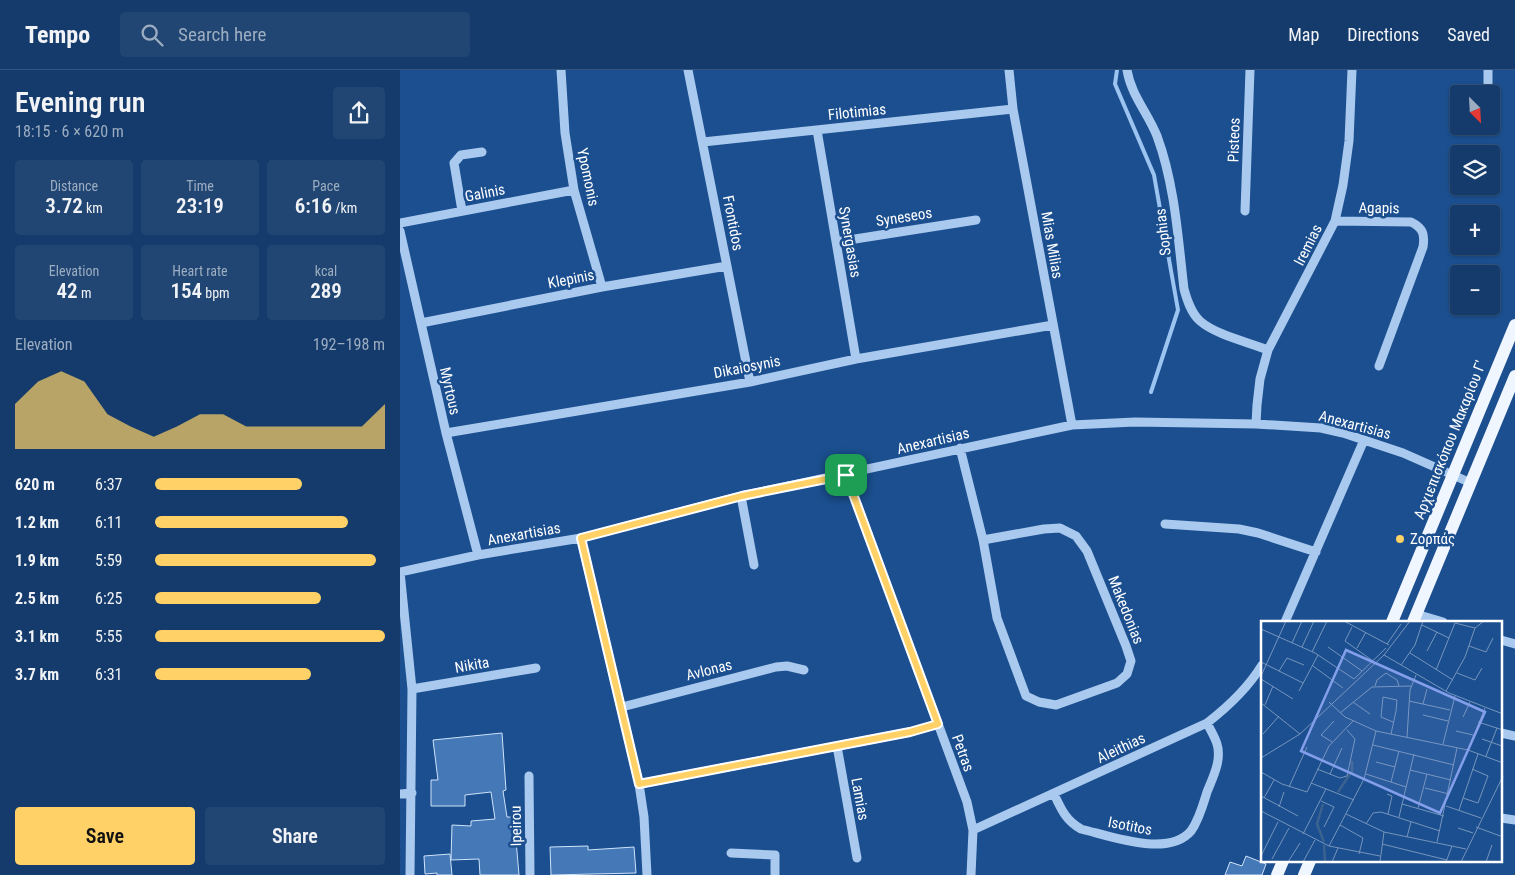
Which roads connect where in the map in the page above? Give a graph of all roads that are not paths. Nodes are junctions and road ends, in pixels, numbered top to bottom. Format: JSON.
{"nodes":[{"id":1,"x":561,"y":70,"type":"edge"},
{"id":2,"x":688,"y":70,"type":"edge"},
{"id":3,"x":1009,"y":70,"type":"edge"},
{"id":4,"x":1127,"y":70,"type":"edge"},
{"id":5,"x":1250,"y":70,"type":"edge"},
{"id":6,"x":1352,"y":70,"type":"edge"},
{"id":7,"x":1488,"y":70,"type":"edge"},
{"id":8,"x":1488,"y":85,"type":"edge"},
{"id":9,"x":1013,"y":109,"type":"junction"},
{"id":10,"x":817,"y":130,"type":"junction"},
{"id":11,"x":703,"y":142,"type":"junction"},
{"id":12,"x":482,"y":152,"type":"dead end"},
{"id":13,"x":574,"y":190,"type":"junction"},
{"id":14,"x":462,"y":211,"type":"junction"},
{"id":15,"x":1245,"y":211,"type":"dead end"},
{"id":16,"x":976,"y":220,"type":"dead end"},
{"id":17,"x":1335,"y":221,"type":"junction"},
{"id":18,"x":400,"y":223,"type":"edge"},
{"id":19,"x":400,"y":230,"type":"edge"},
{"id":20,"x":836,"y":242,"type":"junction"},
{"id":21,"x":727,"y":266,"type":"junction"},
{"id":22,"x":602,"y":287,"type":"junction"},
{"id":23,"x":421,"y":323,"type":"junction"},
{"id":24,"x":1053,"y":325,"type":"junction"},
{"id":25,"x":1515,"y":325,"type":"edge"},
{"id":26,"x":1268,"y":350,"type":"junction"},
{"id":27,"x":856,"y":359,"type":"junction"},
{"id":28,"x":1379,"y":366,"type":"dead end"},
{"id":29,"x":1515,"y":376,"type":"edge"},
{"id":30,"x":750,"y":382,"type":"junction"},
{"id":31,"x":1256,"y":424,"type":"junction"},
{"id":32,"x":1072,"y":425,"type":"junction"},
{"id":33,"x":446,"y":433,"type":"junction"},
{"id":34,"x":1364,"y":440,"type":"junction"},
{"id":35,"x":960,"y":448,"type":"junction"},
{"id":36,"x":846,"y":475,"type":"junction"},
{"id":37,"x":1453,"y":475,"type":"junction"},
{"id":38,"x":1471,"y":483,"type":"junction"},
{"id":39,"x":742,"y":496,"type":"junction"},
{"id":40,"x":1166,"y":524,"type":"dead end"},
{"id":41,"x":581,"y":538,"type":"junction"},
{"id":42,"x":983,"y":540,"type":"junction"},
{"id":43,"x":1316,"y":552,"type":"junction"},
{"id":44,"x":478,"y":555,"type":"junction"},
{"id":45,"x":754,"y":566,"type":"dead end"},
{"id":46,"x":400,"y":572,"type":"edge"},
{"id":47,"x":1415,"y":618,"type":"edge"},
{"id":48,"x":1285,"y":621,"type":"edge"},
{"id":49,"x":1392,"y":621,"type":"edge"},
{"id":50,"x":1437,"y":621,"type":"edge"},
{"id":51,"x":1502,"y":640,"type":"edge"},
{"id":52,"x":1515,"y":644,"type":"edge"},
{"id":53,"x":1261,"y":667,"type":"edge"},
{"id":54,"x":536,"y":668,"type":"dead end"},
{"id":55,"x":804,"y":670,"type":"dead end"},
{"id":56,"x":412,"y":689,"type":"junction"},
{"id":57,"x":622,"y":707,"type":"junction"},
{"id":58,"x":1207,"y":723,"type":"junction"},
{"id":59,"x":938,"y":724,"type":"junction"},
{"id":60,"x":1502,"y":733,"type":"edge"},
{"id":61,"x":1515,"y":736,"type":"edge"},
{"id":62,"x":837,"y":746,"type":"junction"},
{"id":63,"x":529,"y":776,"type":"dead end"},
{"id":64,"x":639,"y":784,"type":"junction"},
{"id":65,"x":412,"y":793,"type":"junction"},
{"id":66,"x":400,"y":794,"type":"edge"},
{"id":67,"x":1054,"y":794,"type":"junction"},
{"id":68,"x":1502,"y":818,"type":"edge"},
{"id":69,"x":1515,"y":820,"type":"edge"},
{"id":70,"x":973,"y":830,"type":"junction"},
{"id":71,"x":731,"y":853,"type":"dead end"},
{"id":72,"x":857,"y":858,"type":"dead end"},
{"id":73,"x":1283,"y":862,"type":"edge"},
{"id":74,"x":1310,"y":862,"type":"edge"},
{"id":75,"x":410,"y":875,"type":"edge"},
{"id":76,"x":530,"y":875,"type":"edge"},
{"id":77,"x":647,"y":875,"type":"edge"},
{"id":78,"x":776,"y":875,"type":"edge"},
{"id":79,"x":971,"y":875,"type":"edge"},
{"id":80,"x":1277,"y":875,"type":"edge"},
{"id":81,"x":1304,"y":875,"type":"edge"}],
"edges":[{"from":1,"to":13,"type":"street","name":"Ypomonis"},
{"from":2,"to":11,"type":"street","name":"Frontidos"},
{"from":3,"to":9,"type":"street","name":"Mias Milias"},
{"from":4,"to":26,"type":"street","name":"Sophias"},
{"from":5,"to":15,"type":"street","name":"Pisteos"},
{"from":6,"to":17,"type":"street","name":"Iremias"},
{"from":7,"to":8,"type":"street"},
{"from":9,"to":10,"type":"street","name":"Filotimias"},
{"from":9,"to":24,"type":"street","name":"Mias Milias"},
{"from":10,"to":11,"type":"street","name":"Filotimias"},
{"from":10,"to":20,"type":"street","name":"Synergasias"},
{"from":11,"to":21,"type":"street","name":"Frontidos"},
{"from":12,"to":14,"type":"street"},
{"from":13,"to":14,"type":"street","name":"Galinis"},
{"from":13,"to":22,"type":"street","name":"Ypomonis"},
{"from":14,"to":18,"type":"street","name":"Galinis"},
{"from":16,"to":20,"type":"street","name":"Syneseos"},
{"from":17,"to":26,"type":"street","name":"Iremias"},
{"from":17,"to":28,"type":"street","name":"Agapis"},
{"from":19,"to":23,"type":"street","name":"Myrtous"},
{"from":20,"to":27,"type":"street","name":"Synergasias"},
{"from":21,"to":22,"type":"street","name":"Klepinis"},
{"from":21,"to":30,"type":"street","name":"Frontidos"},
{"from":22,"to":23,"type":"street","name":"Klepinis"},
{"from":23,"to":33,"type":"street","name":"Myrtous"},
{"from":24,"to":27,"type":"street","name":"Dikaiosynis"},
{"from":24,"to":32,"type":"street","name":"Mias Milias"},
{"from":25,"to":37,"type":"main road","name":"Αρχιεπισκόπου Μακαρίου Γ'"},
{"from":26,"to":31,"type":"street","name":"Iremias"},
{"from":27,"to":30,"type":"street","name":"Dikaiosynis"},
{"from":29,"to":38,"type":"main road"},
{"from":30,"to":33,"type":"street","name":"Dikaiosynis"},
{"from":31,"to":32,"type":"street","name":"Anexartisias"},
{"from":31,"to":34,"type":"street","name":"Anexartisias"},
{"from":32,"to":35,"type":"street","name":"Anexartisias"},
{"from":33,"to":44,"type":"street","name":"Myrtous"},
{"from":34,"to":37,"type":"street","name":"Anexartisias"},
{"from":34,"to":43,"type":"street"},
{"from":35,"to":36,"type":"street","name":"Anexartisias"},
{"from":35,"to":42,"type":"street","name":"Makedonias"},
{"from":36,"to":39,"type":"street","name":"Anexartisias"},
{"from":36,"to":59,"type":"street","name":"Petras"},
{"from":37,"to":38,"type":"street","name":"Anexartisias"},
{"from":37,"to":49,"type":"main road","name":"Αρχιεπισκόπου Μακαρίου Γ'"},
{"from":38,"to":47,"type":"main road"},
{"from":39,"to":41,"type":"street","name":"Anexartisias"},
{"from":39,"to":45,"type":"street"},
{"from":40,"to":43,"type":"street"},
{"from":41,"to":44,"type":"street","name":"Anexartisias"},
{"from":41,"to":57,"type":"street"},
{"from":42,"to":42,"type":"street","name":"Makedonias"},
{"from":43,"to":48,"type":"street"},
{"from":44,"to":46,"type":"street","name":"Anexartisias"},
{"from":46,"to":56,"type":"street"},
{"from":47,"to":50,"type":"street"},
{"from":51,"to":52,"type":"street"},
{"from":53,"to":58,"type":"street","name":"Aleithias"},
{"from":54,"to":56,"type":"street","name":"Nikita"},
{"from":55,"to":57,"type":"street","name":"Avlonas"},
{"from":56,"to":65,"type":"street"},
{"from":57,"to":64,"type":"street"},
{"from":58,"to":67,"type":"street","name":"Aleithias"},
{"from":58,"to":67,"type":"street","name":"Isotitos"},
{"from":59,"to":62,"type":"street"},
{"from":59,"to":70,"type":"street","name":"Petras"},
{"from":60,"to":61,"type":"street"},
{"from":62,"to":64,"type":"street"},
{"from":62,"to":72,"type":"street","name":"Lamias"},
{"from":63,"to":76,"type":"street","name":"Ipeirou"},
{"from":64,"to":77,"type":"street"},
{"from":65,"to":66,"type":"street"},
{"from":65,"to":75,"type":"street"},
{"from":67,"to":70,"type":"street","name":"Aleithias"},
{"from":68,"to":69,"type":"street"},
{"from":70,"to":79,"type":"street","name":"Petras"},
{"from":71,"to":78,"type":"street"},
{"from":73,"to":80,"type":"main road"},
{"from":74,"to":81,"type":"main road"}]}
